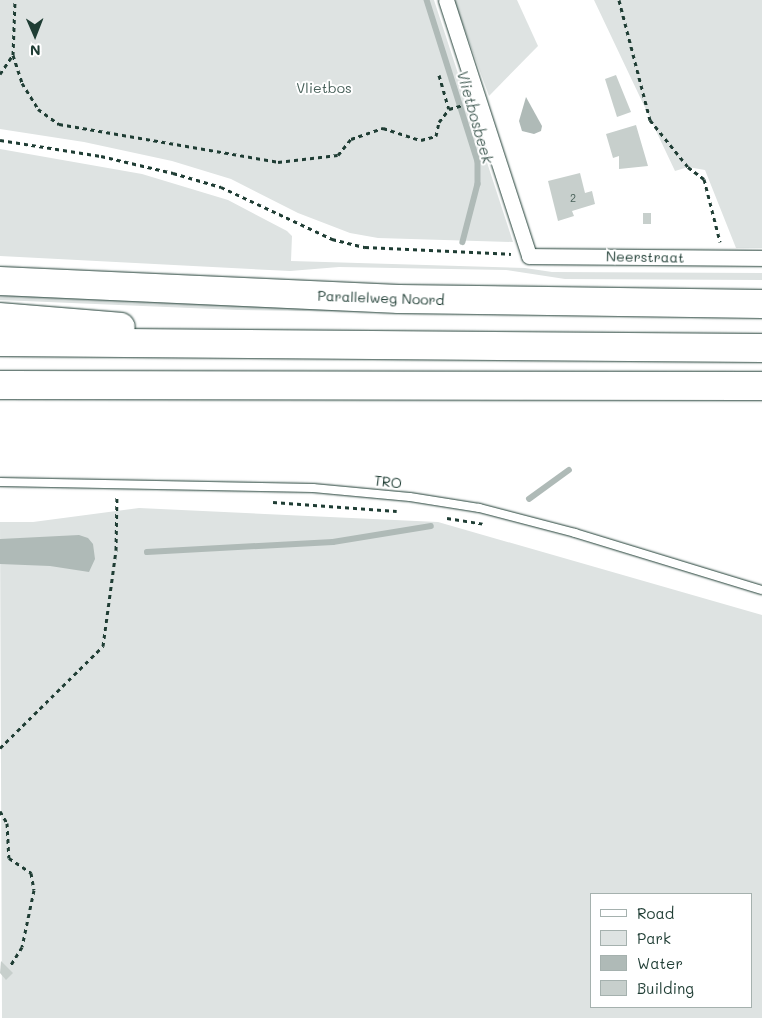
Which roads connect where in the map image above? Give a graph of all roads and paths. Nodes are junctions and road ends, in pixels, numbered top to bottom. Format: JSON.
{"nodes":[{"id":1,"x":15,"y":0,"type":"edge"},
{"id":2,"x":446,"y":0,"type":"edge"},
{"id":3,"x":619,"y":0,"type":"edge"},
{"id":4,"x":13,"y":55,"type":"junction"},
{"id":5,"x":0,"y":74,"type":"edge"},
{"id":6,"x":439,"y":75,"type":"dead end"},
{"id":7,"x":480,"y":100,"type":"junction"},
{"id":8,"x":449,"y":109,"type":"junction"},
{"id":9,"x":0,"y":140,"type":"edge"},
{"id":10,"x":529,"y":256,"type":"junction"},
{"id":11,"x":723,"y":258,"type":"junction"},
{"id":12,"x":762,"y":258,"type":"edge"},
{"id":13,"x":0,"y":265,"type":"edge"},
{"id":14,"x":0,"y":281,"type":"edge"},
{"id":15,"x":762,"y":287,"type":"edge"},
{"id":16,"x":762,"y":304,"type":"edge"},
{"id":17,"x":0,"y":316,"type":"edge"},
{"id":18,"x":0,"y":342,"type":"edge"},
{"id":19,"x":264,"y":342,"type":"junction"},
{"id":20,"x":762,"y":348,"type":"edge"},
{"id":21,"x":0,"y":385,"type":"edge"},
{"id":22,"x":762,"y":386,"type":"edge"},
{"id":23,"x":0,"y":482,"type":"edge"},
{"id":24,"x":116,"y":484,"type":"junction"},
{"id":25,"x":267,"y":502,"type":"dead end"},
{"id":26,"x":401,"y":511,"type":"dead end"},
{"id":27,"x":438,"y":516,"type":"dead end"},
{"id":28,"x":493,"y":526,"type":"dead end"},
{"id":29,"x":762,"y":590,"type":"edge"},
{"id":30,"x":0,"y":748,"type":"edge"},
{"id":31,"x":0,"y":811,"type":"edge"},
{"id":32,"x":10,"y":966,"type":"dead end"}],
"edges":[{"from":1,"to":4,"type":"path"},
{"from":2,"to":7,"type":"street"},
{"from":3,"to":11,"type":"path"},
{"from":4,"to":5,"type":"path"},
{"from":4,"to":8,"type":"path"},
{"from":6,"to":8,"type":"path"},
{"from":7,"to":8,"type":"path"},
{"from":7,"to":10,"type":"street"},
{"from":9,"to":10,"type":"path"},
{"from":10,"to":11,"type":"street","name":"Neerstraat"},
{"from":11,"to":12,"type":"street","name":"Neerstraat"},
{"from":13,"to":15,"type":"highway","name":"Parallelweg Noord"},
{"from":14,"to":16,"type":"highway","name":"Parallelweg Noord"},
{"from":17,"to":19,"type":"highway"},
{"from":18,"to":19,"type":"highway"},
{"from":19,"to":20,"type":"highway"},
{"from":21,"to":22,"type":"highway"},
{"from":23,"to":24,"type":"lane","name":"TRO"},
{"from":24,"to":29,"type":"lane","name":"TRO"},
{"from":24,"to":30,"type":"path"},
{"from":25,"to":26,"type":"path"},
{"from":27,"to":28,"type":"path"},
{"from":31,"to":32,"type":"path"}]}
